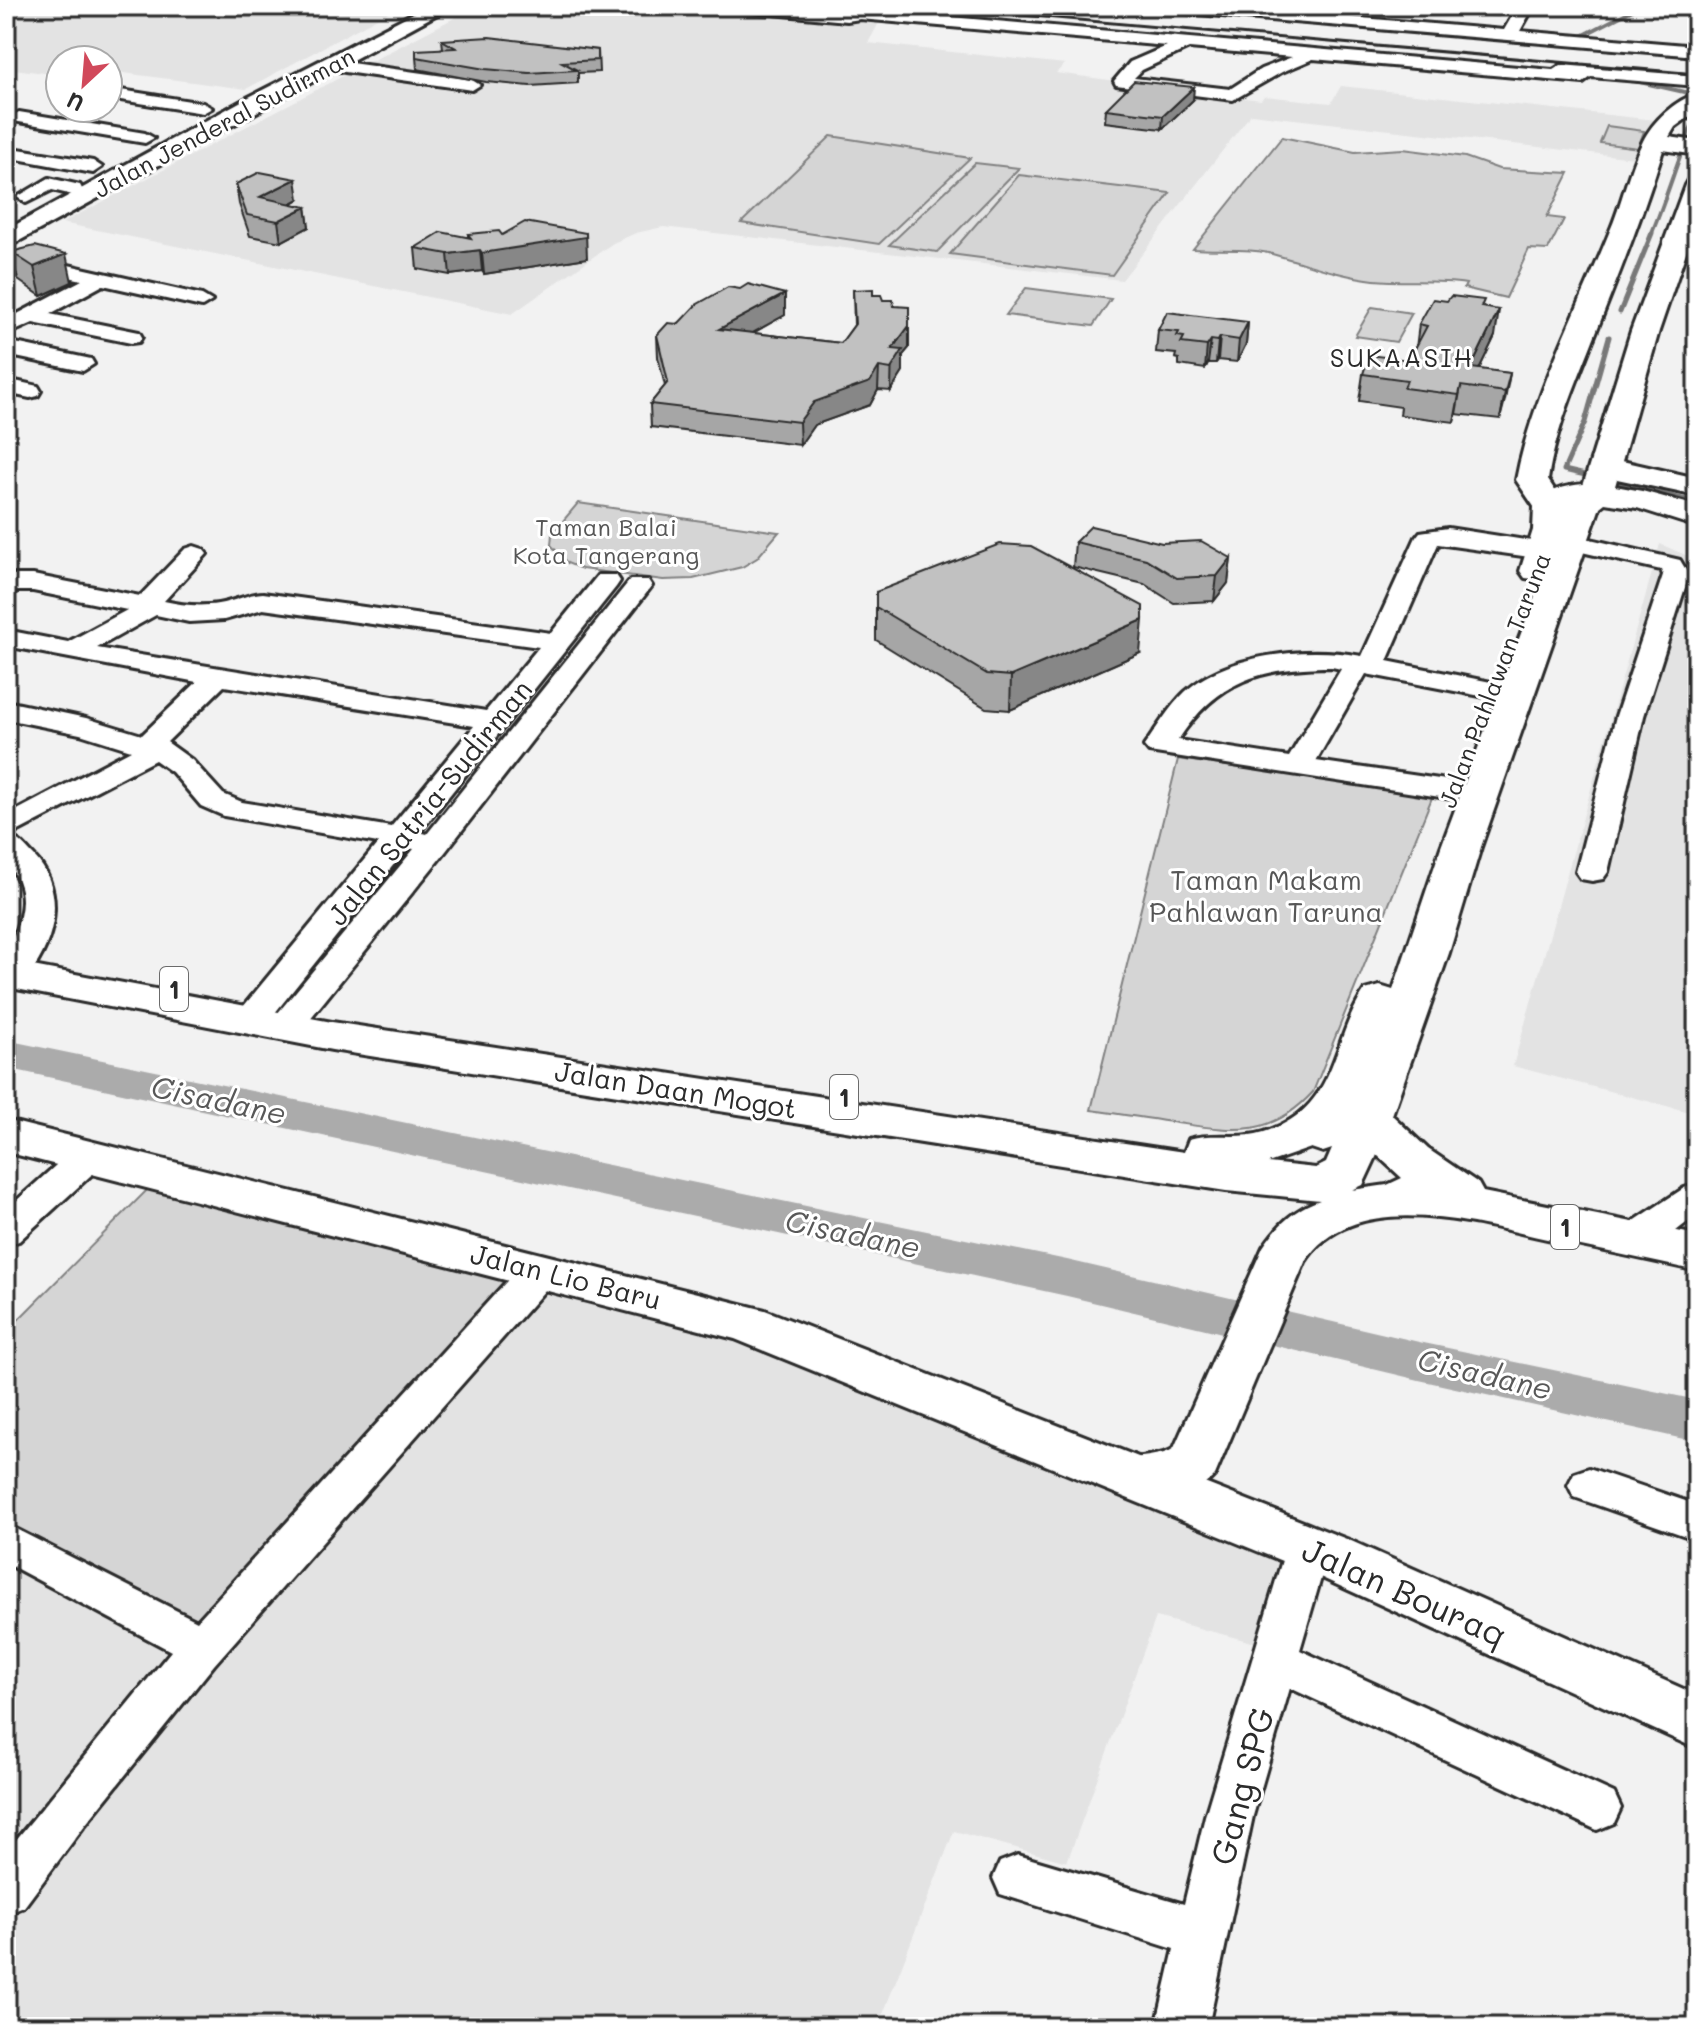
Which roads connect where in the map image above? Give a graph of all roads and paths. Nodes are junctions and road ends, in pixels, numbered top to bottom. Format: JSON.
{"nodes":[{"id":1,"x":420,"y":6,"type":"edge"},
{"id":2,"x":442,"y":6,"type":"edge"},
{"id":3,"x":739,"y":6,"type":"edge"},
{"id":4,"x":1526,"y":6,"type":"edge"},
{"id":5,"x":1160,"y":13,"type":"edge"},
{"id":6,"x":1032,"y":27,"type":"junction"},
{"id":7,"x":1510,"y":34,"type":"junction"},
{"id":8,"x":1184,"y":44,"type":"junction"},
{"id":9,"x":1697,"y":51,"type":"edge"},
{"id":10,"x":1325,"y":55,"type":"junction"},
{"id":11,"x":1360,"y":56,"type":"junction"},
{"id":12,"x":330,"y":65,"type":"junction"},
{"id":13,"x":1510,"y":65,"type":"junction"},
{"id":14,"x":1697,"y":69,"type":"edge"},
{"id":15,"x":1487,"y":70,"type":"junction"},
{"id":16,"x":1583,"y":78,"type":"dead end"},
{"id":17,"x":472,"y":85,"type":"dead end"},
{"id":18,"x":124,"y":86,"type":"edge"},
{"id":19,"x":1696,"y":93,"type":"edge"},
{"id":20,"x":44,"y":106,"type":"edge"},
{"id":21,"x":203,"y":108,"type":"dead end"},
{"id":22,"x":12,"y":120,"type":"edge"},
{"id":23,"x":145,"y":138,"type":"dead end"},
{"id":24,"x":1659,"y":143,"type":"junction"},
{"id":25,"x":1697,"y":148,"type":"edge"},
{"id":26,"x":6,"y":152,"type":"edge"},
{"id":27,"x":93,"y":167,"type":"dead end"},
{"id":28,"x":1697,"y":185,"type":"edge"},
{"id":29,"x":73,"y":189,"type":"junction"},
{"id":30,"x":16,"y":195,"type":"edge"},
{"id":31,"x":49,"y":201,"type":"junction"},
{"id":32,"x":1659,"y":213,"type":"junction"},
{"id":33,"x":6,"y":225,"type":"edge"},
{"id":34,"x":6,"y":240,"type":"edge"},
{"id":35,"x":6,"y":257,"type":"edge"},
{"id":36,"x":101,"y":278,"type":"junction"},
{"id":37,"x":202,"y":301,"type":"dead end"},
{"id":38,"x":30,"y":316,"type":"junction"},
{"id":39,"x":1584,"y":324,"type":"junction"},
{"id":40,"x":6,"y":329,"type":"edge"},
{"id":41,"x":1645,"y":331,"type":"junction"},
{"id":42,"x":131,"y":337,"type":"dead end"},
{"id":43,"x":6,"y":348,"type":"edge"},
{"id":44,"x":83,"y":364,"type":"dead end"},
{"id":45,"x":6,"y":386,"type":"edge"},
{"id":46,"x":30,"y":391,"type":"dead end"},
{"id":47,"x":1603,"y":480,"type":"junction"},
{"id":48,"x":1697,"y":487,"type":"edge"},
{"id":49,"x":1697,"y":517,"type":"edge"},
{"id":50,"x":1556,"y":534,"type":"junction"},
{"id":51,"x":194,"y":554,"type":"dead end"},
{"id":52,"x":607,"y":581,"type":"dead end"},
{"id":53,"x":6,"y":583,"type":"edge"},
{"id":54,"x":639,"y":586,"type":"dead end"},
{"id":55,"x":147,"y":607,"type":"junction"},
{"id":56,"x":6,"y":638,"type":"edge"},
{"id":57,"x":559,"y":642,"type":"junction"},
{"id":58,"x":70,"y":652,"type":"junction"},
{"id":59,"x":1365,"y":665,"type":"junction"},
{"id":60,"x":218,"y":677,"type":"junction"},
{"id":61,"x":1491,"y":690,"type":"junction"},
{"id":62,"x":6,"y":710,"type":"edge"},
{"id":63,"x":496,"y":721,"type":"junction"},
{"id":64,"x":152,"y":746,"type":"junction"},
{"id":65,"x":1298,"y":767,"type":"junction"},
{"id":66,"x":1453,"y":790,"type":"junction"},
{"id":67,"x":6,"y":828,"type":"edge"},
{"id":68,"x":401,"y":838,"type":"junction"},
{"id":69,"x":435,"y":844,"type":"junction"},
{"id":70,"x":6,"y":845,"type":"edge"},
{"id":71,"x":1592,"y":872,"type":"dead end"},
{"id":72,"x":11,"y":964,"type":"edge"},
{"id":73,"x":274,"y":1016,"type":"junction"},
{"id":74,"x":6,"y":1136,"type":"edge"},
{"id":75,"x":1334,"y":1146,"type":"junction"},
{"id":76,"x":88,"y":1157,"type":"junction"},
{"id":77,"x":1226,"y":1175,"type":"junction"},
{"id":78,"x":1697,"y":1197,"type":"edge"},
{"id":79,"x":1434,"y":1200,"type":"junction"},
{"id":80,"x":1499,"y":1214,"type":"junction"},
{"id":81,"x":6,"y":1232,"type":"edge"},
{"id":82,"x":1632,"y":1241,"type":"junction"},
{"id":83,"x":1697,"y":1253,"type":"edge"},
{"id":84,"x":1284,"y":1254,"type":"junction"},
{"id":85,"x":540,"y":1270,"type":"junction"},
{"id":86,"x":1123,"y":1472,"type":"junction"},
{"id":87,"x":1589,"y":1485,"type":"dead end"},
{"id":88,"x":1697,"y":1523,"type":"edge"},
{"id":89,"x":6,"y":1542,"type":"edge"},
{"id":90,"x":1308,"y":1547,"type":"junction"},
{"id":91,"x":203,"y":1646,"type":"junction"},
{"id":92,"x":1275,"y":1660,"type":"junction"},
{"id":93,"x":1697,"y":1723,"type":"edge"},
{"id":94,"x":1597,"y":1808,"type":"dead end"},
{"id":95,"x":1018,"y":1878,"type":"dead end"},
{"id":96,"x":6,"y":1891,"type":"edge"},
{"id":97,"x":1204,"y":1934,"type":"junction"},
{"id":98,"x":1182,"y":2027,"type":"edge"}],
"edges":[{"from":1,"to":29,"type":"main road","name":"Jalan Jenderal Sudirman"},
{"from":2,"to":12,"type":"main road","name":"Jalan Jenderal Sudirman"},
{"from":3,"to":6,"type":"street"},
{"from":4,"to":7,"type":"street"},
{"from":5,"to":7,"type":"street"},
{"from":5,"to":14,"type":"street"},
{"from":6,"to":8,"type":"street"},
{"from":6,"to":11,"type":"street"},
{"from":7,"to":9,"type":"street"},
{"from":8,"to":10,"type":"street"},
{"from":8,"to":10,"type":"street"},
{"from":10,"to":11,"type":"street"},
{"from":11,"to":13,"type":"street"},
{"from":11,"to":15,"type":"street"},
{"from":12,"to":17,"type":"street"},
{"from":12,"to":34,"type":"main road","name":"Jalan Jenderal Sudirman"},
{"from":13,"to":15,"type":"street"},
{"from":13,"to":19,"type":"street"},
{"from":15,"to":16,"type":"street"},
{"from":18,"to":21,"type":"street"},
{"from":19,"to":24,"type":"main road","name":"Jalan Pahlawan Taruna"},
{"from":20,"to":22,"type":"street"},
{"from":22,"to":23,"type":"street"},
{"from":24,"to":25,"type":"main road"},
{"from":24,"to":32,"type":"main road","name":"Jalan Pahlawan Taruna"},
{"from":26,"to":27,"type":"street"},
{"from":28,"to":32,"type":"main road","name":"Jalan Pahlawan Taruna"},
{"from":29,"to":30,"type":"street"},
{"from":29,"to":31,"type":"main road","name":"Jalan Jenderal Sudirman"},
{"from":30,"to":31,"type":"street"},
{"from":31,"to":33,"type":"main road","name":"Jalan Jenderal Sudirman"},
{"from":32,"to":39,"type":"main road","name":"Jalan Pahlawan Taruna"},
{"from":32,"to":41,"type":"main road","name":"Jalan Pahlawan Taruna"},
{"from":35,"to":36,"type":"street"},
{"from":36,"to":37,"type":"street"},
{"from":36,"to":38,"type":"street"},
{"from":38,"to":40,"type":"street"},
{"from":38,"to":42,"type":"street"},
{"from":39,"to":41,"type":"main road"},
{"from":39,"to":50,"type":"main road","name":"Jalan Pahlawan Taruna"},
{"from":41,"to":47,"type":"main road","name":"Jalan Pahlawan Taruna"},
{"from":43,"to":44,"type":"street"},
{"from":45,"to":46,"type":"street"},
{"from":47,"to":48,"type":"main road"},
{"from":47,"to":49,"type":"main road"},
{"from":47,"to":50,"type":"main road","name":"Jalan Pahlawan Taruna"},
{"from":50,"to":59,"type":"street"},
{"from":50,"to":61,"type":"main road","name":"Jalan Pahlawan Taruna"},
{"from":50,"to":71,"type":"street"},
{"from":50,"to":75,"type":"main road","name":"Jalan Pahlawan Taruna"},
{"from":51,"to":55,"type":"street"},
{"from":52,"to":57,"type":"street","name":"Jalan Satria-Sudirman"},
{"from":53,"to":55,"type":"street"},
{"from":54,"to":69,"type":"street","name":"Jalan Satria-Sudirman"},
{"from":55,"to":57,"type":"street"},
{"from":55,"to":58,"type":"street"},
{"from":56,"to":58,"type":"street"},
{"from":57,"to":63,"type":"street","name":"Jalan Satria-Sudirman"},
{"from":58,"to":60,"type":"street"},
{"from":59,"to":61,"type":"street"},
{"from":59,"to":65,"type":"street"},
{"from":59,"to":65,"type":"street"},
{"from":60,"to":63,"type":"street"},
{"from":60,"to":64,"type":"street"},
{"from":61,"to":66,"type":"main road","name":"Jalan Pahlawan Taruna"},
{"from":62,"to":64,"type":"street"},
{"from":63,"to":68,"type":"street","name":"Jalan Satria-Sudirman"},
{"from":64,"to":67,"type":"street"},
{"from":64,"to":68,"type":"street"},
{"from":65,"to":66,"type":"street"},
{"from":66,"to":75,"type":"main road","name":"Jalan Pahlawan Taruna"},
{"from":68,"to":69,"type":"street"},
{"from":68,"to":73,"type":"street","name":"Jalan Satria-Sudirman"},
{"from":69,"to":73,"type":"street","name":"Jalan Satria-Sudirman"},
{"from":70,"to":72,"type":"street"},
{"from":72,"to":73,"type":"main road","name":"Jalan Daan Mogot","number":"1"},
{"from":73,"to":75,"type":"main road","name":"Jalan Daan Mogot","number":"1"},
{"from":73,"to":77,"type":"main road","name":"Jalan Daan Mogot","number":"1"},
{"from":74,"to":76,"type":"main road","name":"Jalan Lio Baru"},
{"from":75,"to":77,"type":"main road","name":"Jalan Daan Mogot","number":"1"},
{"from":75,"to":79,"type":"main road","name":"Jalan Daan Mogot","number":"1"},
{"from":75,"to":80,"type":"main road"},
{"from":76,"to":81,"type":"street"},
{"from":76,"to":85,"type":"main road","name":"Jalan Lio Baru"},
{"from":77,"to":84,"type":"main road"},
{"from":78,"to":82,"type":"street"},
{"from":79,"to":80,"type":"main road","name":"Jalan Daan Mogot","number":"1"},
{"from":79,"to":84,"type":"main road"},
{"from":80,"to":82,"type":"main road","name":"Jalan Daan Mogot","number":"1"},
{"from":82,"to":83,"type":"main road","name":"Jalan Daan Mogot","number":"1"},
{"from":84,"to":86,"type":"main road"},
{"from":85,"to":86,"type":"main road","name":"Jalan Lio Baru"},
{"from":85,"to":91,"type":"street"},
{"from":86,"to":90,"type":"main road","name":"Jalan Bouraq"},
{"from":87,"to":88,"type":"street"},
{"from":89,"to":91,"type":"street"},
{"from":90,"to":92,"type":"street","name":"Gang SPG"},
{"from":90,"to":93,"type":"main road","name":"Jalan Bouraq"},
{"from":91,"to":96,"type":"street"},
{"from":92,"to":94,"type":"street"},
{"from":92,"to":97,"type":"street","name":"Gang SPG"},
{"from":95,"to":97,"type":"street"},
{"from":97,"to":98,"type":"street","name":"Gang SPG"}]}
